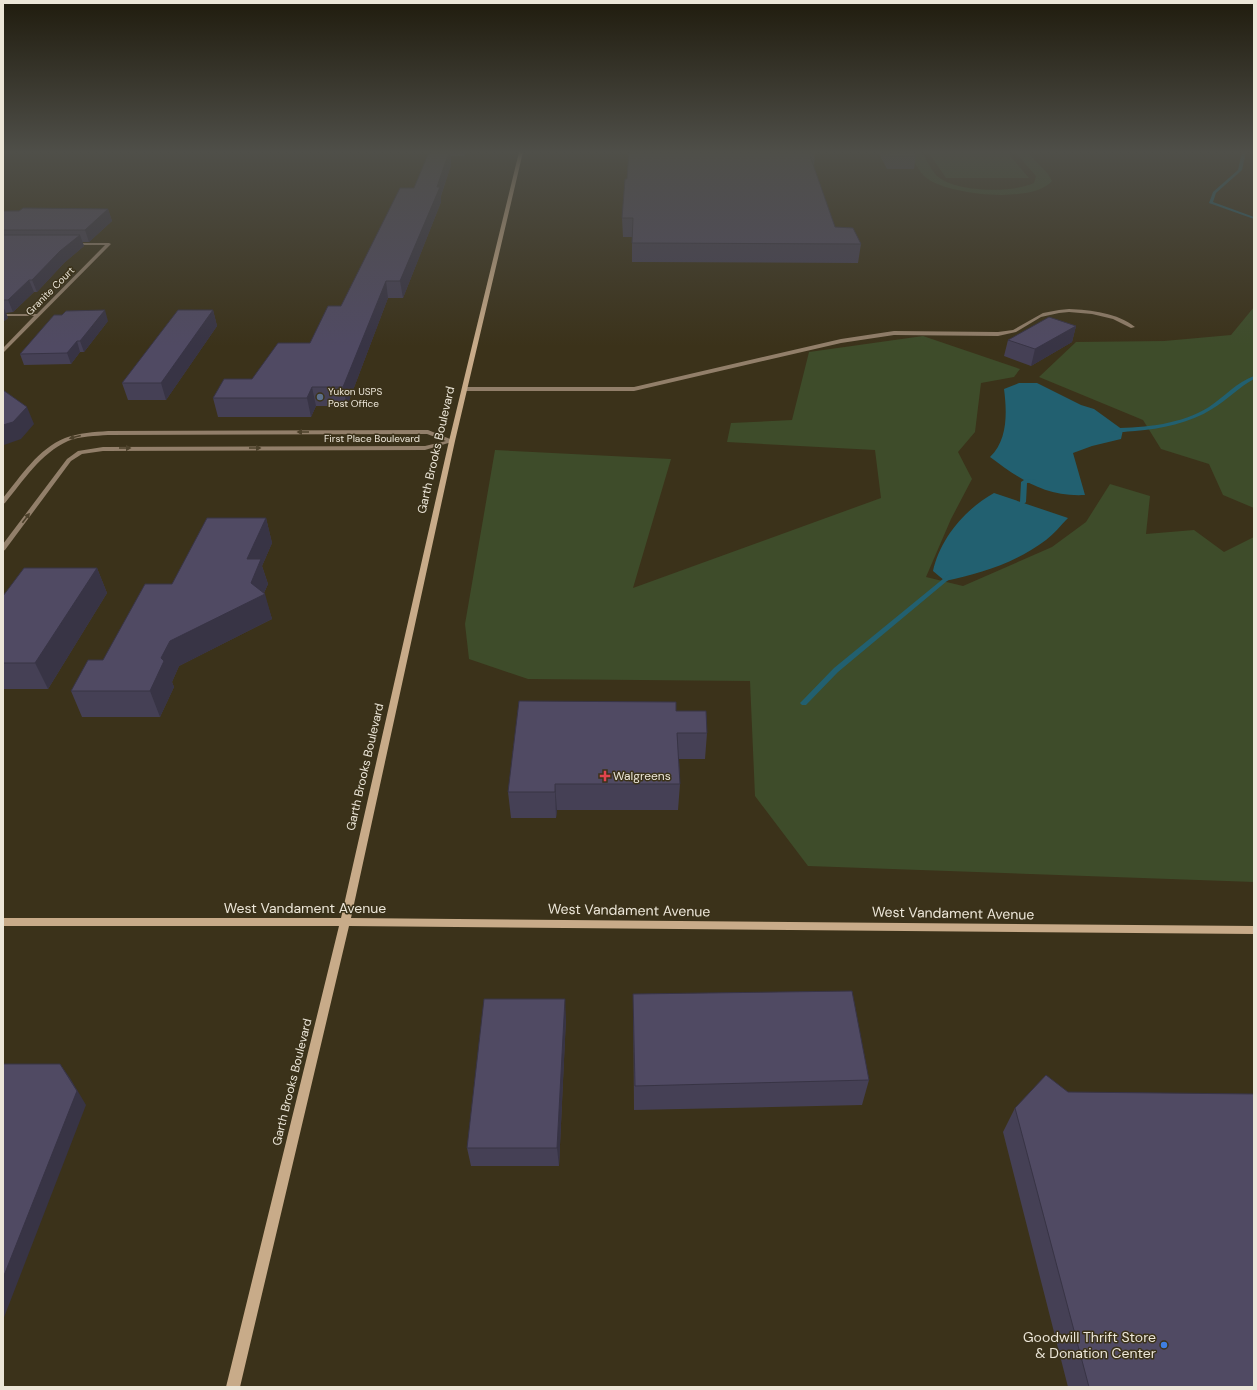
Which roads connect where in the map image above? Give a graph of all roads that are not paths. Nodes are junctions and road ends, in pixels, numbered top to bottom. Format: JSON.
{"nodes":[{"id":1,"x":506,"y":217,"type":"edge"},
{"id":2,"x":64,"y":244,"type":"edge"},
{"id":3,"x":3,"y":315,"type":"edge"},
{"id":4,"x":39,"y":315,"type":"junction"},
{"id":5,"x":1133,"y":327,"type":"dead end"},
{"id":6,"x":3,"y":351,"type":"edge"},
{"id":7,"x":465,"y":389,"type":"junction"},
{"id":8,"x":360,"y":440,"type":"junction"},
{"id":9,"x":179,"y":441,"type":"junction"},
{"id":10,"x":452,"y":441,"type":"junction"},
{"id":11,"x":3,"y":502,"type":"edge"},
{"id":12,"x":3,"y":549,"type":"edge"},
{"id":13,"x":3,"y":922,"type":"edge"},
{"id":14,"x":345,"y":922,"type":"junction"},
{"id":15,"x":1254,"y":930,"type":"edge"},
{"id":16,"x":233,"y":1387,"type":"edge"}],
"edges":[{"from":1,"to":7,"type":"street","name":"Garth Brooks Boulevard"},
{"from":2,"to":4,"type":"street","name":"Granite Court"},
{"from":3,"to":4,"type":"street"},
{"from":4,"to":6,"type":"street","name":"Granite Court"},
{"from":5,"to":7,"type":"street"},
{"from":7,"to":10,"type":"street","name":"Garth Brooks Boulevard"},
{"from":9,"to":8,"type":"street","name":"First Place Boulevard","one_way":true},
{"from":8,"to":9,"type":"street","name":"First Place Boulevard","one_way":true},
{"from":8,"to":10,"type":"street","name":"First Place Boulevard"},
{"from":8,"to":10,"type":"street","name":"First Place Boulevard"},
{"from":9,"to":11,"type":"street","name":"First Place Boulevard","one_way":true},
{"from":12,"to":9,"type":"street","name":"First Place Boulevard","one_way":true},
{"from":10,"to":14,"type":"street","name":"Garth Brooks Boulevard"},
{"from":13,"to":14,"type":"street","name":"West Vandament Avenue"},
{"from":14,"to":15,"type":"street","name":"West Vandament Avenue"},
{"from":14,"to":16,"type":"street","name":"Garth Brooks Boulevard"}]}
